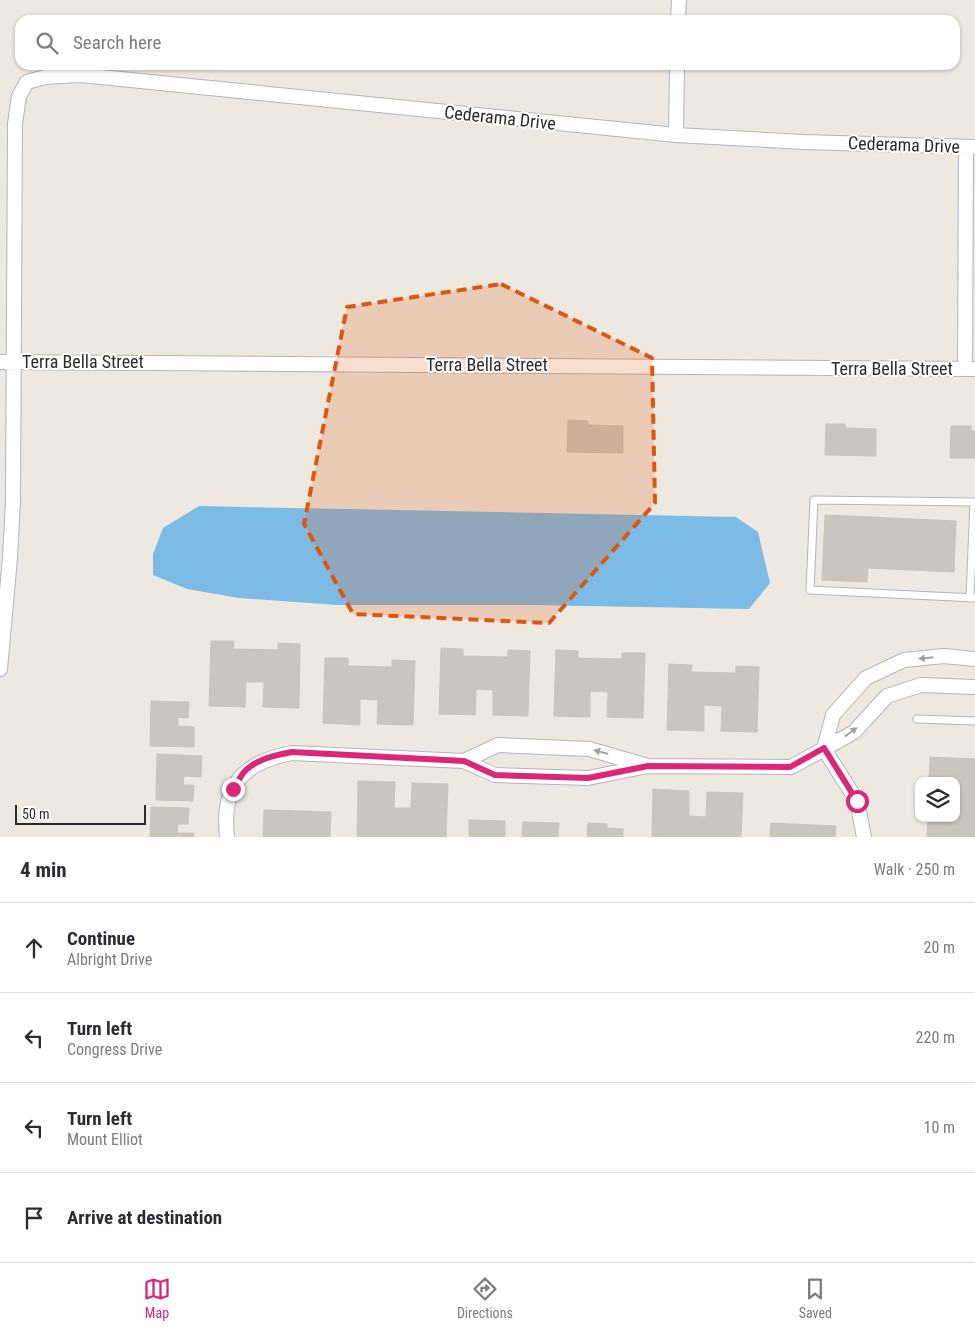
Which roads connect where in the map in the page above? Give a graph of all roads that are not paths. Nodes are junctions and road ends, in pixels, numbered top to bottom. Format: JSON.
{"nodes":[{"id":1,"x":679,"y":0,"type":"edge"},
{"id":2,"x":678,"y":15,"type":"edge"},
{"id":3,"x":677,"y":70,"type":"edge"},
{"id":4,"x":676,"y":135,"type":"junction"},
{"id":5,"x":970,"y":147,"type":"edge"},
{"id":6,"x":7,"y":362,"type":"edge"},
{"id":7,"x":970,"y":369,"type":"edge"},
{"id":8,"x":975,"y":502,"type":"edge"},
{"id":9,"x":972,"y":598,"type":"edge"},
{"id":10,"x":2,"y":632,"type":"edge"},
{"id":11,"x":975,"y":659,"type":"edge"},
{"id":12,"x":0,"y":669,"type":"edge"},
{"id":13,"x":975,"y":687,"type":"edge"},
{"id":14,"x":917,"y":718,"type":"dead end"},
{"id":15,"x":975,"y":721,"type":"edge"},
{"id":16,"x":824,"y":748,"type":"junction"},
{"id":17,"x":464,"y":761,"type":"junction"},
{"id":18,"x":648,"y":766,"type":"junction"},
{"id":19,"x":227,"y":837,"type":"edge"},
{"id":20,"x":864,"y":837,"type":"edge"}],
"edges":[{"from":1,"to":2,"type":"street"},
{"from":3,"to":4,"type":"street"},
{"from":4,"to":5,"type":"street","name":"Cederama Drive"},
{"from":4,"to":6,"type":"street","name":"Cederama Drive"},
{"from":5,"to":7,"type":"street"},
{"from":6,"to":7,"type":"street","name":"Terra Bella Street"},
{"from":6,"to":10,"type":"street"},
{"from":8,"to":9,"type":"lane"},
{"from":8,"to":9,"type":"lane"},
{"from":10,"to":12,"type":"street"},
{"from":11,"to":16,"type":"street","one_way":true},
{"from":16,"to":13,"type":"street","one_way":true},
{"from":14,"to":15,"type":"lane"},
{"from":16,"to":18,"type":"street"},
{"from":16,"to":20,"type":"street"},
{"from":17,"to":18,"type":"street"},
{"from":18,"to":17,"type":"street","one_way":true},
{"from":17,"to":19,"type":"street"}]}
